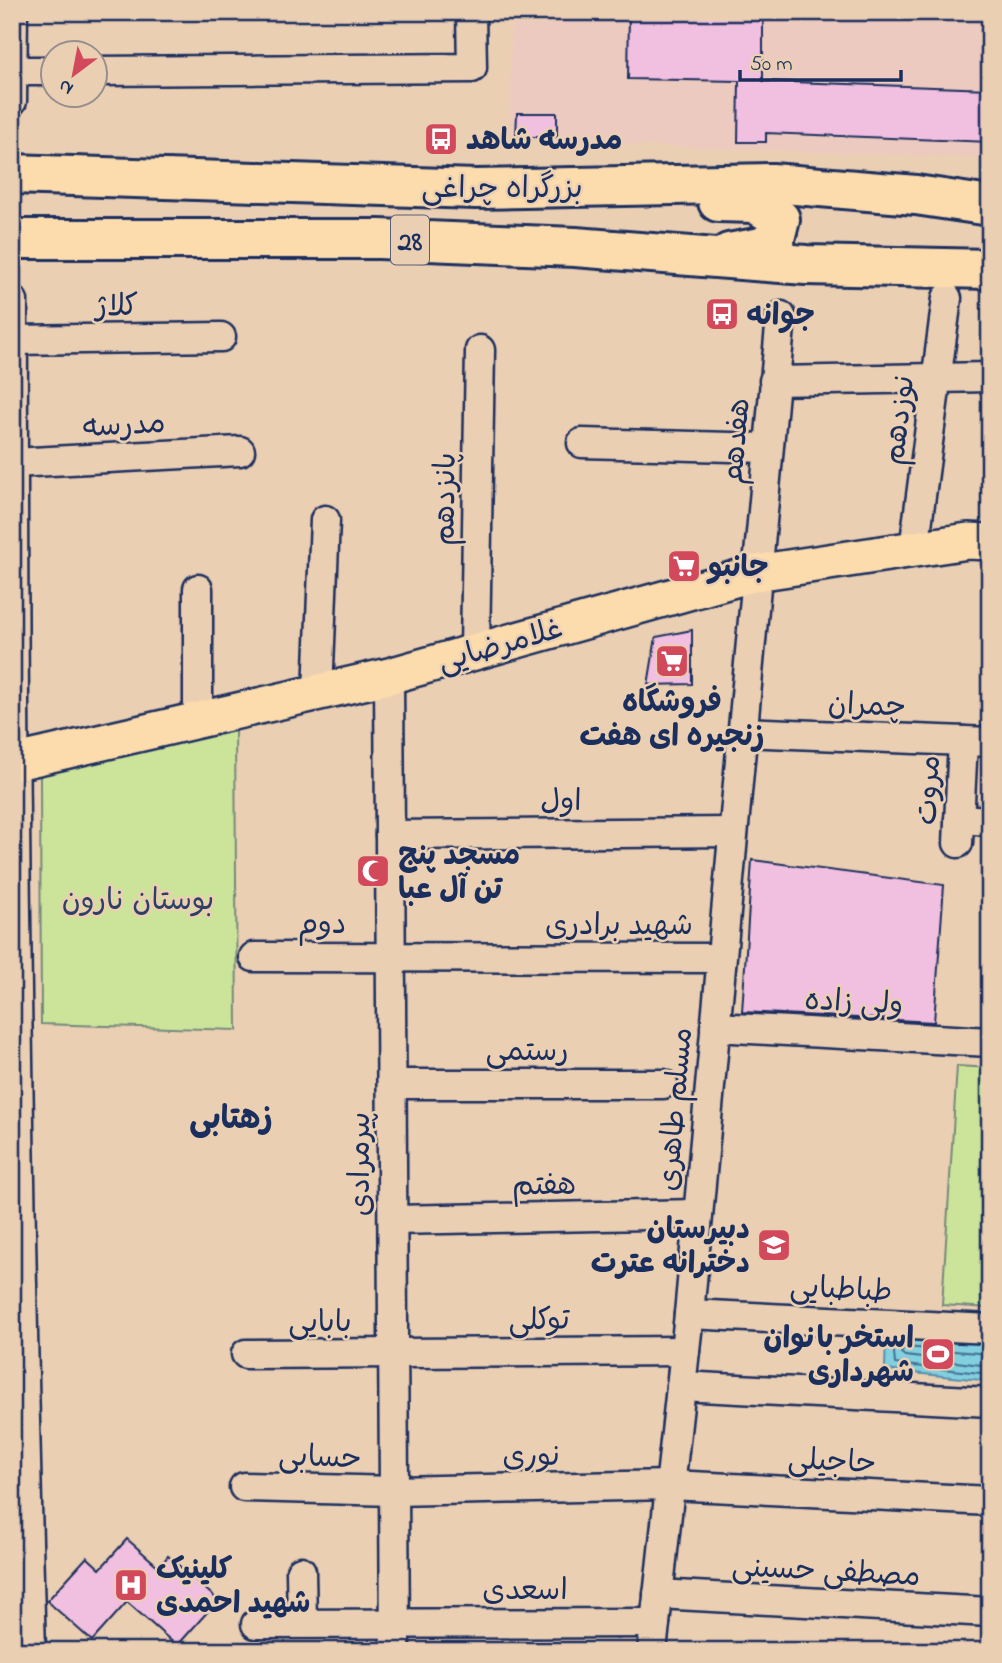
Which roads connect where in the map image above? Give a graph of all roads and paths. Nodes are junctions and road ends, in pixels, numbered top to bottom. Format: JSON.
{"nodes":[{"id":1,"x":13,"y":12,"type":"edge"},
{"id":2,"x":471,"y":12,"type":"edge"},
{"id":3,"x":13,"y":71,"type":"edge"},
{"id":4,"x":38,"y":71,"type":"edge"},
{"id":5,"x":108,"y":71,"type":"edge"},
{"id":6,"x":12,"y":101,"type":"edge"},
{"id":7,"x":12,"y":174,"type":"edge"},
{"id":8,"x":588,"y":187,"type":"junction"},
{"id":9,"x":990,"y":193,"type":"edge"},
{"id":10,"x":916,"y":195,"type":"junction"},
{"id":11,"x":990,"y":206,"type":"edge"},
{"id":12,"x":12,"y":239,"type":"edge"},
{"id":13,"x":699,"y":258,"type":"junction"},
{"id":14,"x":990,"y":269,"type":"edge"},
{"id":15,"x":947,"y":298,"type":"dead end"},
{"id":16,"x":13,"y":301,"type":"edge"},
{"id":17,"x":781,"y":316,"type":"dead end"},
{"id":18,"x":221,"y":337,"type":"dead end"},
{"id":19,"x":13,"y":340,"type":"edge"},
{"id":20,"x":480,"y":350,"type":"dead end"},
{"id":21,"x":937,"y":377,"type":"junction"},
{"id":22,"x":990,"y":377,"type":"edge"},
{"id":23,"x":774,"y":381,"type":"junction"},
{"id":24,"x":582,"y":443,"type":"dead end"},
{"id":25,"x":768,"y":448,"type":"junction"},
{"id":26,"x":240,"y":451,"type":"dead end"},
{"id":27,"x":13,"y":463,"type":"edge"},
{"id":28,"x":12,"y":500,"type":"edge"},
{"id":29,"x":325,"y":520,"type":"dead end"},
{"id":30,"x":990,"y":542,"type":"edge"},
{"id":31,"x":914,"y":550,"type":"junction"},
{"id":32,"x":756,"y":572,"type":"junction"},
{"id":33,"x":198,"y":589,"type":"dead end"},
{"id":34,"x":475,"y":650,"type":"junction"},
{"id":35,"x":389,"y":676,"type":"junction"},
{"id":36,"x":318,"y":692,"type":"junction"},
{"id":37,"x":198,"y":720,"type":"junction"},
{"id":38,"x":742,"y":732,"type":"junction"},
{"id":39,"x":977,"y":741,"type":"edge"},
{"id":40,"x":13,"y":763,"type":"edge"},
{"id":41,"x":990,"y":821,"type":"edge"},
{"id":42,"x":733,"y":832,"type":"junction"},
{"id":43,"x":390,"y":835,"type":"junction"},
{"id":44,"x":391,"y":956,"type":"junction"},
{"id":45,"x":254,"y":957,"type":"dead end"},
{"id":46,"x":721,"y":958,"type":"junction"},
{"id":47,"x":715,"y":1027,"type":"junction"},
{"id":48,"x":990,"y":1041,"type":"edge"},
{"id":49,"x":392,"y":1084,"type":"junction"},
{"id":50,"x":663,"y":1084,"type":"dead end"},
{"id":51,"x":698,"y":1214,"type":"junction"},
{"id":52,"x":393,"y":1220,"type":"junction"},
{"id":53,"x":16,"y":1263,"type":"edge"},
{"id":54,"x":689,"y":1314,"type":"junction"},
{"id":55,"x":990,"y":1329,"type":"edge"},
{"id":56,"x":685,"y":1351,"type":"junction"},
{"id":57,"x":246,"y":1354,"type":"dead end"},
{"id":58,"x":393,"y":1354,"type":"junction"},
{"id":59,"x":681,"y":1386,"type":"junction"},
{"id":60,"x":990,"y":1402,"type":"edge"},
{"id":61,"x":670,"y":1485,"type":"junction"},
{"id":62,"x":244,"y":1487,"type":"dead end"},
{"id":63,"x":394,"y":1491,"type":"junction"},
{"id":64,"x":990,"y":1501,"type":"edge"},
{"id":65,"x":301,"y":1571,"type":"dead end"},
{"id":66,"x":658,"y":1594,"type":"junction"},
{"id":67,"x":990,"y":1612,"type":"edge"},
{"id":68,"x":395,"y":1622,"type":"junction"},
{"id":69,"x":302,"y":1623,"type":"junction"},
{"id":70,"x":655,"y":1623,"type":"junction"},
{"id":71,"x":256,"y":1624,"type":"dead end"},
{"id":72,"x":31,"y":1651,"type":"edge"},
{"id":73,"x":395,"y":1651,"type":"edge"},
{"id":74,"x":652,"y":1651,"type":"edge"}],
"edges":[{"from":1,"to":3,"type":"street"},
{"from":2,"to":5,"type":"street"},
{"from":3,"to":4,"type":"street"},
{"from":3,"to":6,"type":"street"},
{"from":7,"to":8,"type":"highway","name":"بزرگراه چراغی","number":"28"},
{"from":8,"to":10,"type":"highway","name":"بزرگراه چراغی","number":"28"},
{"from":8,"to":13,"type":"highway"},
{"from":9,"to":10,"type":"highway"},
{"from":10,"to":11,"type":"highway","name":"بزرگراه چراغی","number":"28"},
{"from":12,"to":13,"type":"highway","name":"بزرگراه چراغی","number":"28"},
{"from":13,"to":14,"type":"highway","name":"بزرگراه چراغی","number":"28"},
{"from":15,"to":21,"type":"street","name":"نوزدهم"},
{"from":16,"to":19,"type":"street"},
{"from":17,"to":23,"type":"street","name":"هفدهم"},
{"from":18,"to":19,"type":"street","name":"کلاژ"},
{"from":19,"to":27,"type":"street"},
{"from":20,"to":34,"type":"street","name":"پانزدهم"},
{"from":21,"to":22,"type":"street"},
{"from":21,"to":23,"type":"street"},
{"from":21,"to":31,"type":"street","name":"نوزدهم"},
{"from":23,"to":25,"type":"street","name":"هفدهم"},
{"from":24,"to":25,"type":"street"},
{"from":25,"to":32,"type":"street","name":"هفدهم"},
{"from":26,"to":27,"type":"street","name":"مدرسه"},
{"from":27,"to":28,"type":"street"},
{"from":28,"to":40,"type":"street"},
{"from":29,"to":36,"type":"street"},
{"from":30,"to":31,"type":"main road","name":"غلامرضایی"},
{"from":31,"to":32,"type":"main road","name":"غلامرضایی"},
{"from":32,"to":34,"type":"main road","name":"غلامرضایی"},
{"from":32,"to":38,"type":"street","name":"مسلم طاهری"},
{"from":33,"to":37,"type":"street"},
{"from":34,"to":35,"type":"main road","name":"غلامرضایی"},
{"from":35,"to":36,"type":"main road","name":"غلامرضایی"},
{"from":35,"to":43,"type":"street","name":"پیرمرادی"},
{"from":36,"to":37,"type":"main road","name":"غلامرضایی"},
{"from":37,"to":40,"type":"main road","name":"غلامرضایی"},
{"from":38,"to":39,"type":"street","name":"چمران"},
{"from":38,"to":42,"type":"street","name":"مسلم طاهری"},
{"from":39,"to":41,"type":"street","name":"مروت"},
{"from":40,"to":53,"type":"street"},
{"from":42,"to":43,"type":"street","name":"اول"},
{"from":42,"to":46,"type":"street","name":"مسلم طاهری"},
{"from":43,"to":44,"type":"street","name":"پیرمرادی"},
{"from":44,"to":45,"type":"street","name":"دوم"},
{"from":44,"to":46,"type":"street","name":"شهید برادری"},
{"from":44,"to":49,"type":"street","name":"پیرمرادی"},
{"from":46,"to":47,"type":"street","name":"مسلم طاهری"},
{"from":47,"to":48,"type":"street","name":"ولی زاده"},
{"from":47,"to":51,"type":"street","name":"مسلم طاهری"},
{"from":49,"to":50,"type":"street","name":"رستمی"},
{"from":49,"to":52,"type":"street","name":"پیرمرادی"},
{"from":51,"to":52,"type":"street","name":"هفتم"},
{"from":51,"to":54,"type":"street","name":"مسلم طاهری"},
{"from":52,"to":58,"type":"street","name":"پیرمرادی"},
{"from":53,"to":72,"type":"street"},
{"from":54,"to":55,"type":"street","name":"طباطبایی"},
{"from":54,"to":56,"type":"street","name":"مسلم طاهری"},
{"from":56,"to":58,"type":"street","name":"توکلی"},
{"from":56,"to":59,"type":"street","name":"مسلم طاهری"},
{"from":57,"to":58,"type":"street","name":"بابایی"},
{"from":58,"to":63,"type":"street","name":"پیرمرادی"},
{"from":59,"to":60,"type":"street"},
{"from":59,"to":61,"type":"street","name":"مسلم طاهری"},
{"from":61,"to":63,"type":"street","name":"نوری"},
{"from":61,"to":64,"type":"street","name":"حاجیلی"},
{"from":61,"to":66,"type":"street","name":"مسلم طاهری"},
{"from":62,"to":63,"type":"street","name":"حسابی"},
{"from":63,"to":68,"type":"street","name":"پیرمرادی"},
{"from":65,"to":69,"type":"street"},
{"from":66,"to":67,"type":"street","name":"مصطفی حسینی"},
{"from":66,"to":70,"type":"street","name":"مسلم طاهری"},
{"from":68,"to":69,"type":"street"},
{"from":68,"to":70,"type":"street","name":"اسعدی"},
{"from":68,"to":73,"type":"street","name":"پیرمرادی"},
{"from":69,"to":71,"type":"street"},
{"from":70,"to":74,"type":"street","name":"مسلم طاهری"}]}
